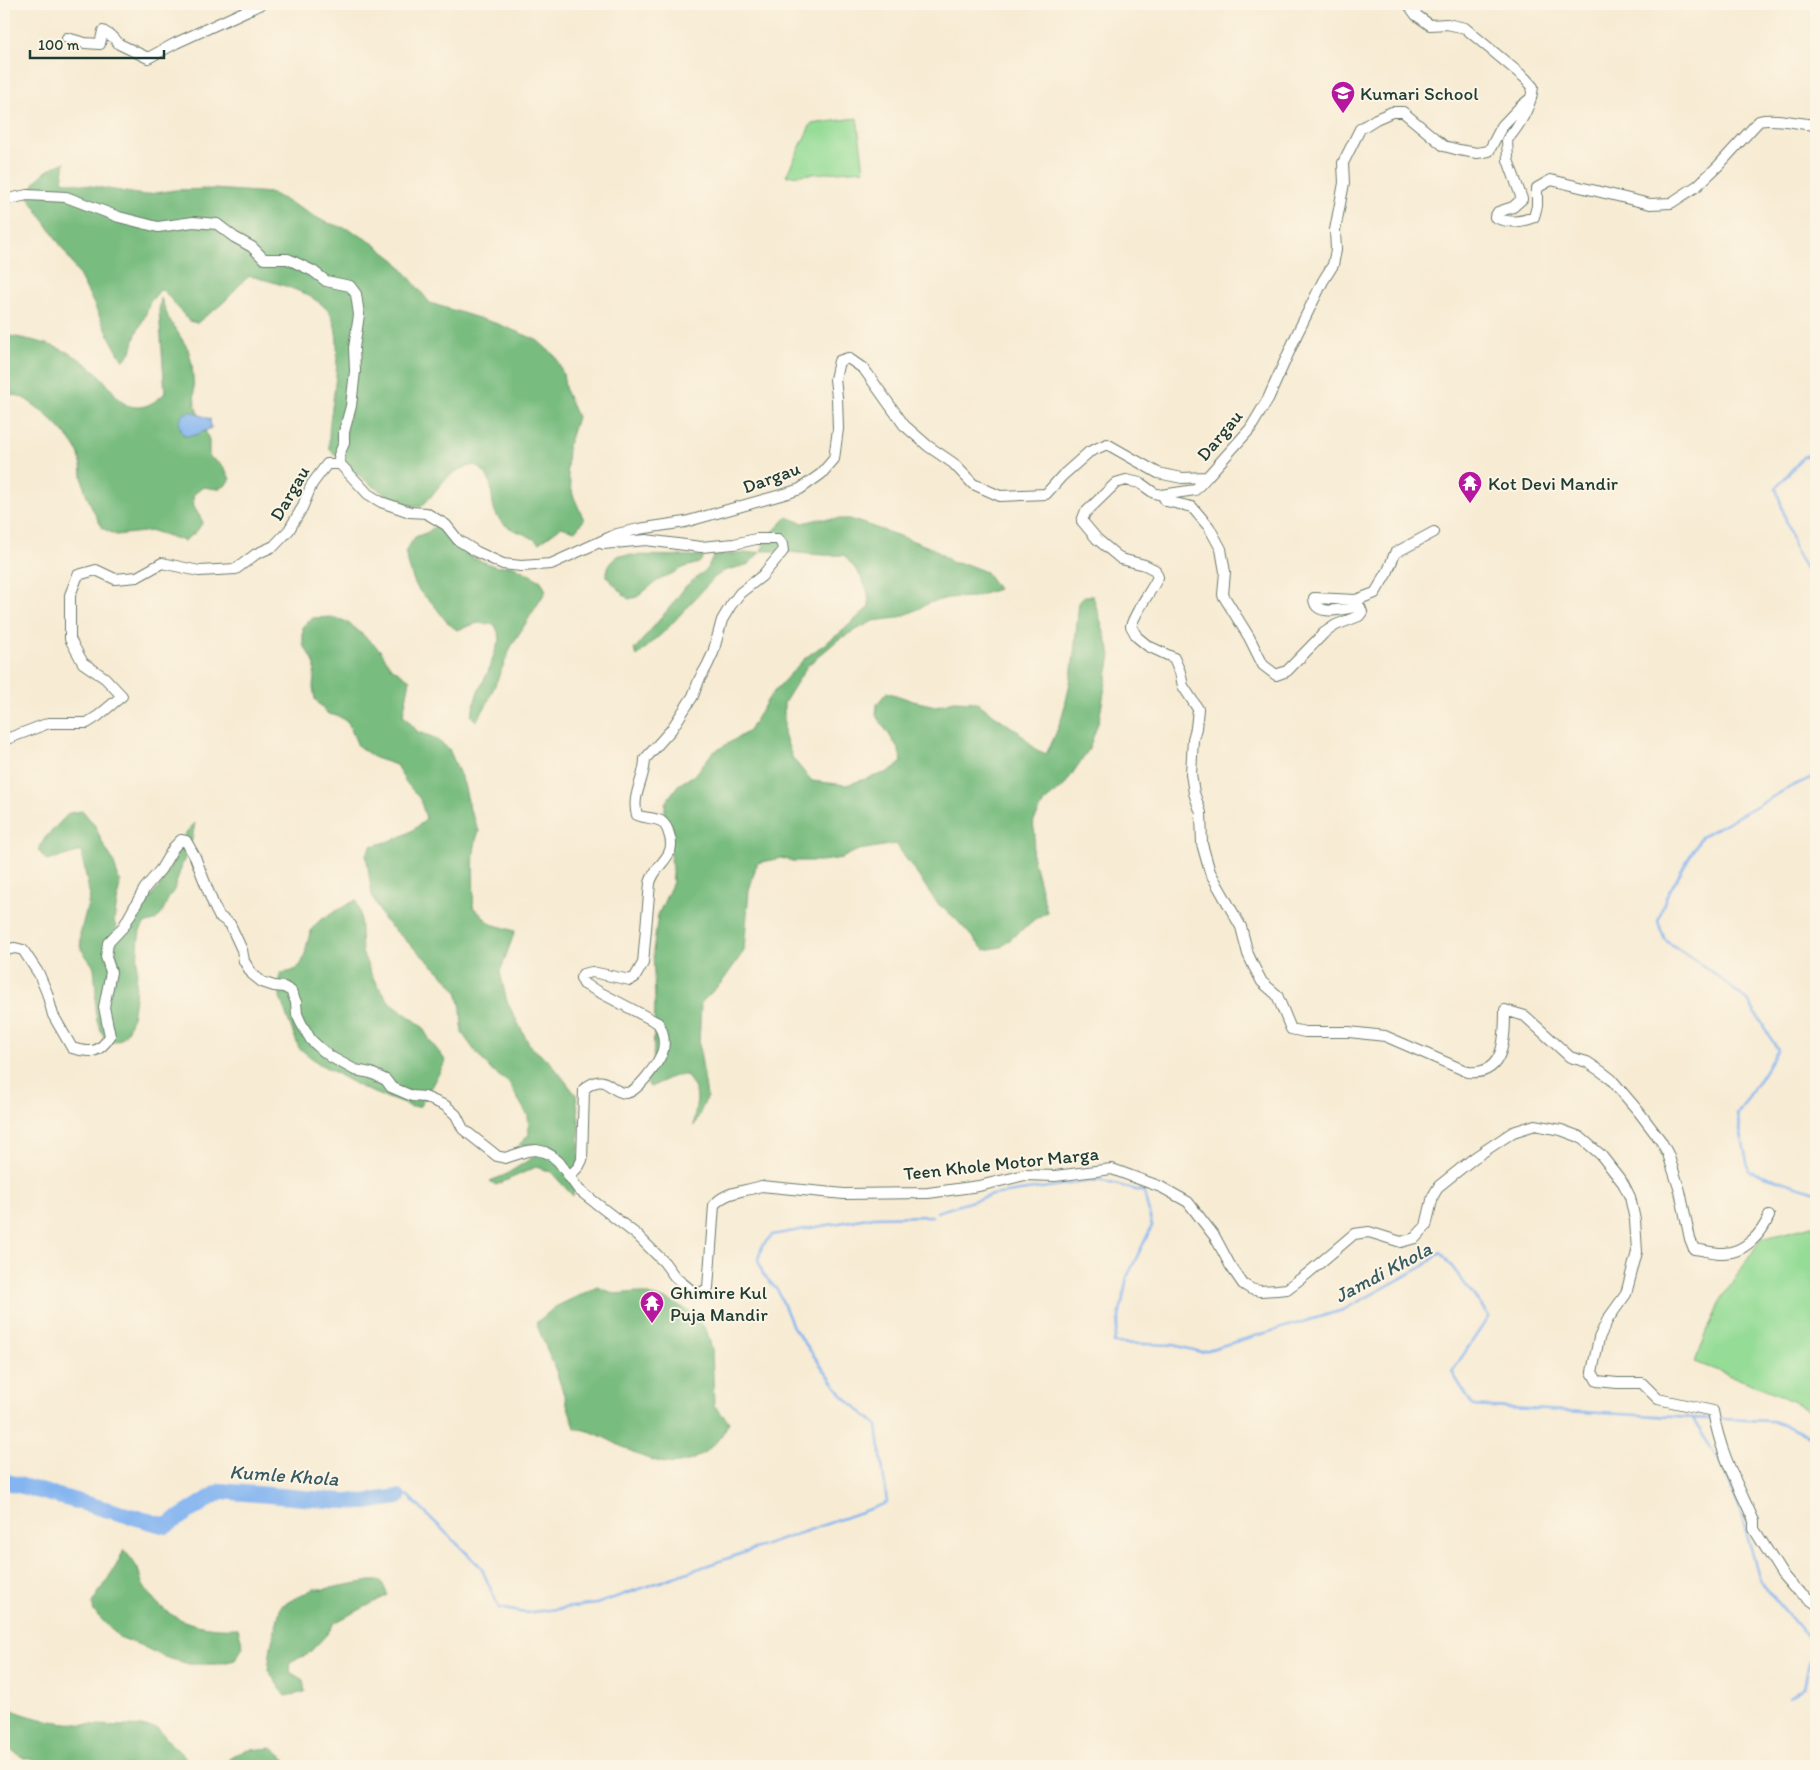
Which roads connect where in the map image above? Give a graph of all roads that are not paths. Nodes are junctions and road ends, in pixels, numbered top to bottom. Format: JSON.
{"nodes":[{"id":1,"x":261,"y":4,"type":"edge"},
{"id":2,"x":1408,"y":4,"type":"edge"},
{"id":3,"x":68,"y":38,"type":"dead end"},
{"id":4,"x":1531,"y":98,"type":"junction"},
{"id":5,"x":1816,"y":125,"type":"edge"},
{"id":6,"x":4,"y":200,"type":"edge"},
{"id":7,"x":340,"y":464,"type":"junction"},
{"id":8,"x":1207,"y":477,"type":"junction"},
{"id":9,"x":1162,"y":495,"type":"junction"},
{"id":10,"x":1434,"y":532,"type":"dead end"},
{"id":11,"x":592,"y":545,"type":"junction"},
{"id":12,"x":4,"y":740,"type":"edge"},
{"id":13,"x":4,"y":952,"type":"edge"},
{"id":14,"x":569,"y":1176,"type":"junction"},
{"id":15,"x":1769,"y":1216,"type":"dead end"},
{"id":16,"x":1816,"y":1604,"type":"edge"}],
"edges":[{"from":1,"to":3,"type":"street"},
{"from":2,"to":4,"type":"street"},
{"from":4,"to":5,"type":"street"},
{"from":4,"to":8,"type":"street","name":"Dargau"},
{"from":6,"to":7,"type":"street"},
{"from":7,"to":11,"type":"street","name":"Dargau"},
{"from":7,"to":12,"type":"street","name":"Dargau"},
{"from":8,"to":9,"type":"street"},
{"from":8,"to":11,"type":"street","name":"Dargau"},
{"from":9,"to":10,"type":"street"},
{"from":9,"to":15,"type":"street"},
{"from":11,"to":14,"type":"street"},
{"from":13,"to":14,"type":"street","name":"Teen Khole Motor Marga"},
{"from":14,"to":16,"type":"street","name":"Teen Khole Motor Marga"}]}
